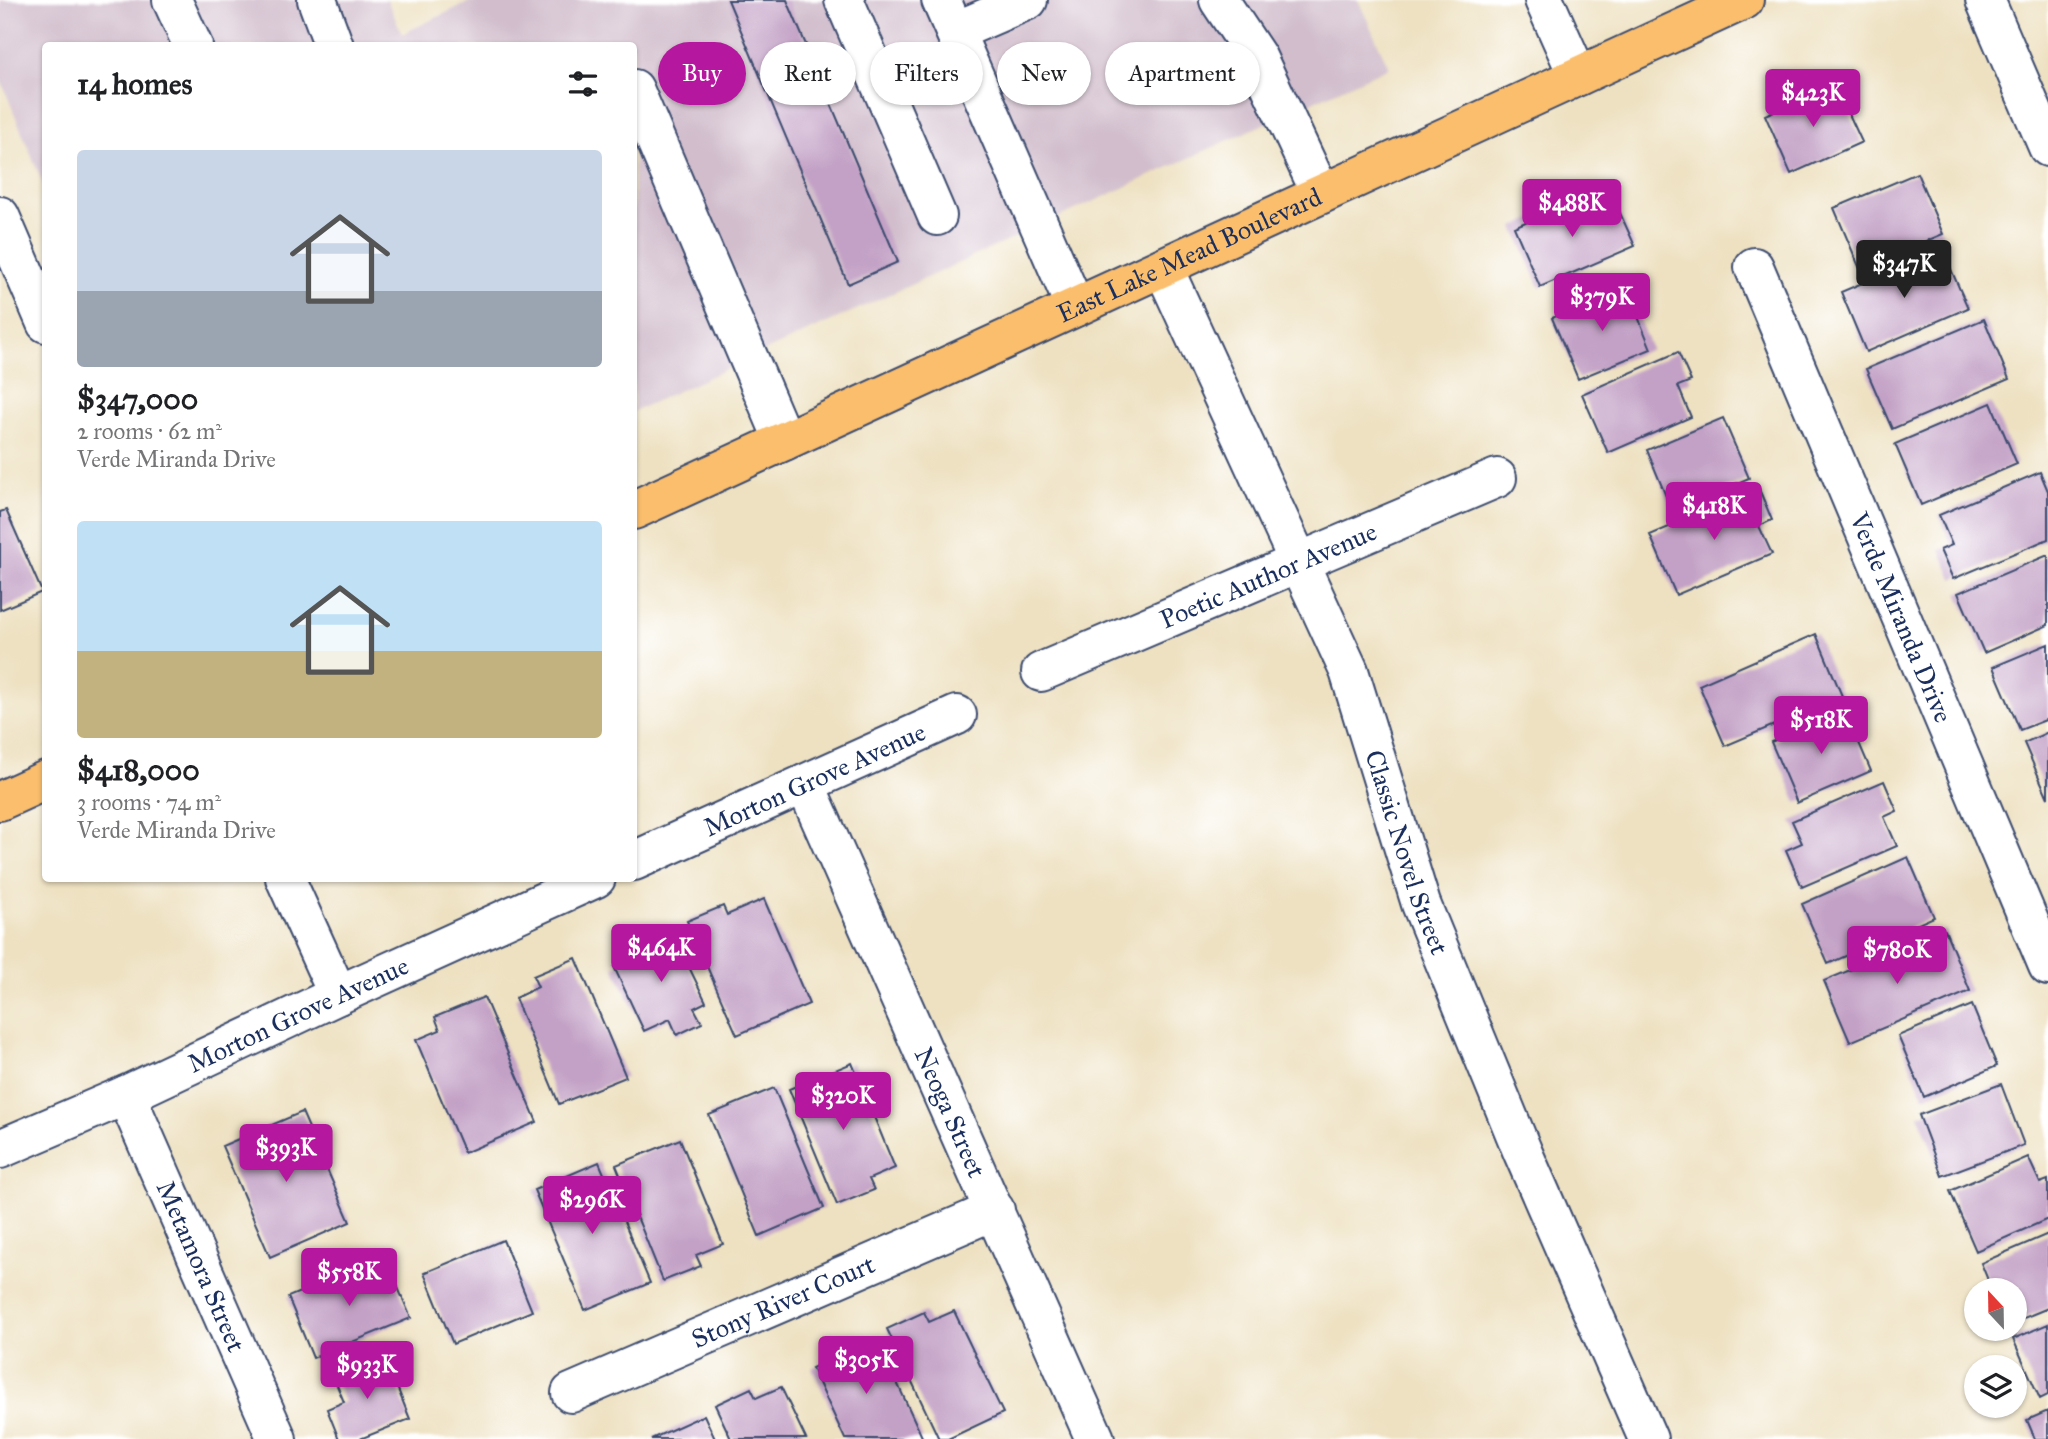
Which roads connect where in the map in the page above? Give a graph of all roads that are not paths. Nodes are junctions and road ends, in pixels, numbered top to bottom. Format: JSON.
{"nodes":[{"id":1,"x":173,"y":0,"type":"edge"},
{"id":2,"x":317,"y":0,"type":"edge"},
{"id":3,"x":844,"y":0,"type":"edge"},
{"id":4,"x":1028,"y":0,"type":"edge"},
{"id":5,"x":1219,"y":0,"type":"edge"},
{"id":6,"x":1544,"y":0,"type":"edge"},
{"id":7,"x":1985,"y":0,"type":"edge"},
{"id":8,"x":1730,"y":3,"type":"edge"},
{"id":9,"x":948,"y":15,"type":"edge"},
{"id":10,"x":191,"y":42,"type":"edge"},
{"id":11,"x":333,"y":42,"type":"edge"},
{"id":12,"x":1578,"y":76,"type":"junction"},
{"id":13,"x":637,"y":96,"type":"edge"},
{"id":14,"x":2048,"y":147,"type":"edge"},
{"id":15,"x":1321,"y":194,"type":"junction"},
{"id":16,"x":0,"y":216,"type":"edge"},
{"id":17,"x":937,"y":216,"type":"dead end"},
{"id":18,"x":1163,"y":267,"type":"junction"},
{"id":19,"x":1754,"y":267,"type":"dead end"},
{"id":20,"x":1074,"y":307,"type":"junction"},
{"id":21,"x":42,"y":314,"type":"edge"},
{"id":22,"x":784,"y":441,"type":"junction"},
{"id":23,"x":1497,"y":478,"type":"dead end"},
{"id":24,"x":637,"y":509,"type":"edge"},
{"id":25,"x":1299,"y":562,"type":"junction"},
{"id":26,"x":1041,"y":672,"type":"dead end"},
{"id":27,"x":957,"y":715,"type":"dead end"},
{"id":28,"x":42,"y":782,"type":"edge"},
{"id":29,"x":805,"y":784,"type":"junction"},
{"id":30,"x":0,"y":801,"type":"edge"},
{"id":31,"x":637,"y":860,"type":"edge"},
{"id":32,"x":287,"y":882,"type":"edge"},
{"id":33,"x":587,"y":882,"type":"edge"},
{"id":34,"x":2048,"y":966,"type":"edge"},
{"id":35,"x":338,"y":995,"type":"junction"},
{"id":36,"x":126,"y":1096,"type":"junction"},
{"id":37,"x":0,"y":1149,"type":"edge"},
{"id":38,"x":995,"y":1210,"type":"junction"},
{"id":39,"x":571,"y":1392,"type":"dead end"},
{"id":40,"x":277,"y":1439,"type":"edge"},
{"id":41,"x":1095,"y":1439,"type":"edge"},
{"id":42,"x":1648,"y":1439,"type":"edge"}],
"edges":[{"from":1,"to":10,"type":"street"},
{"from":2,"to":11,"type":"street"},
{"from":3,"to":17,"type":"street"},
{"from":4,"to":9,"type":"street"},
{"from":5,"to":15,"type":"street"},
{"from":6,"to":12,"type":"street"},
{"from":7,"to":14,"type":"street"},
{"from":8,"to":12,"type":"main road","name":"East Lake Mead Boulevard"},
{"from":9,"to":20,"type":"street"},
{"from":12,"to":15,"type":"main road","name":"East Lake Mead Boulevard"},
{"from":13,"to":22,"type":"street"},
{"from":15,"to":18,"type":"main road","name":"East Lake Mead Boulevard"},
{"from":16,"to":21,"type":"street"},
{"from":18,"to":20,"type":"main road","name":"East Lake Mead Boulevard"},
{"from":18,"to":25,"type":"street","name":"Classic Novel Street"},
{"from":19,"to":34,"type":"street","name":"Verde Miranda Drive"},
{"from":20,"to":22,"type":"main road","name":"East Lake Mead Boulevard"},
{"from":22,"to":24,"type":"main road","name":"East Lake Mead Boulevard"},
{"from":23,"to":25,"type":"street","name":"Poetic Author Avenue"},
{"from":25,"to":26,"type":"street","name":"Poetic Author Avenue"},
{"from":25,"to":42,"type":"street","name":"Classic Novel Street"},
{"from":27,"to":29,"type":"street","name":"Morton Grove Avenue"},
{"from":28,"to":30,"type":"main road"},
{"from":29,"to":31,"type":"street","name":"Morton Grove Avenue"},
{"from":29,"to":38,"type":"street","name":"Neoga Street"},
{"from":32,"to":35,"type":"street"},
{"from":33,"to":35,"type":"street","name":"Morton Grove Avenue"},
{"from":35,"to":36,"type":"street","name":"Morton Grove Avenue"},
{"from":36,"to":37,"type":"street","name":"Morton Grove Avenue"},
{"from":36,"to":40,"type":"street","name":"Metamora Street"},
{"from":38,"to":39,"type":"street","name":"Stony River Court"},
{"from":38,"to":41,"type":"street","name":"Neoga Street"}]}
